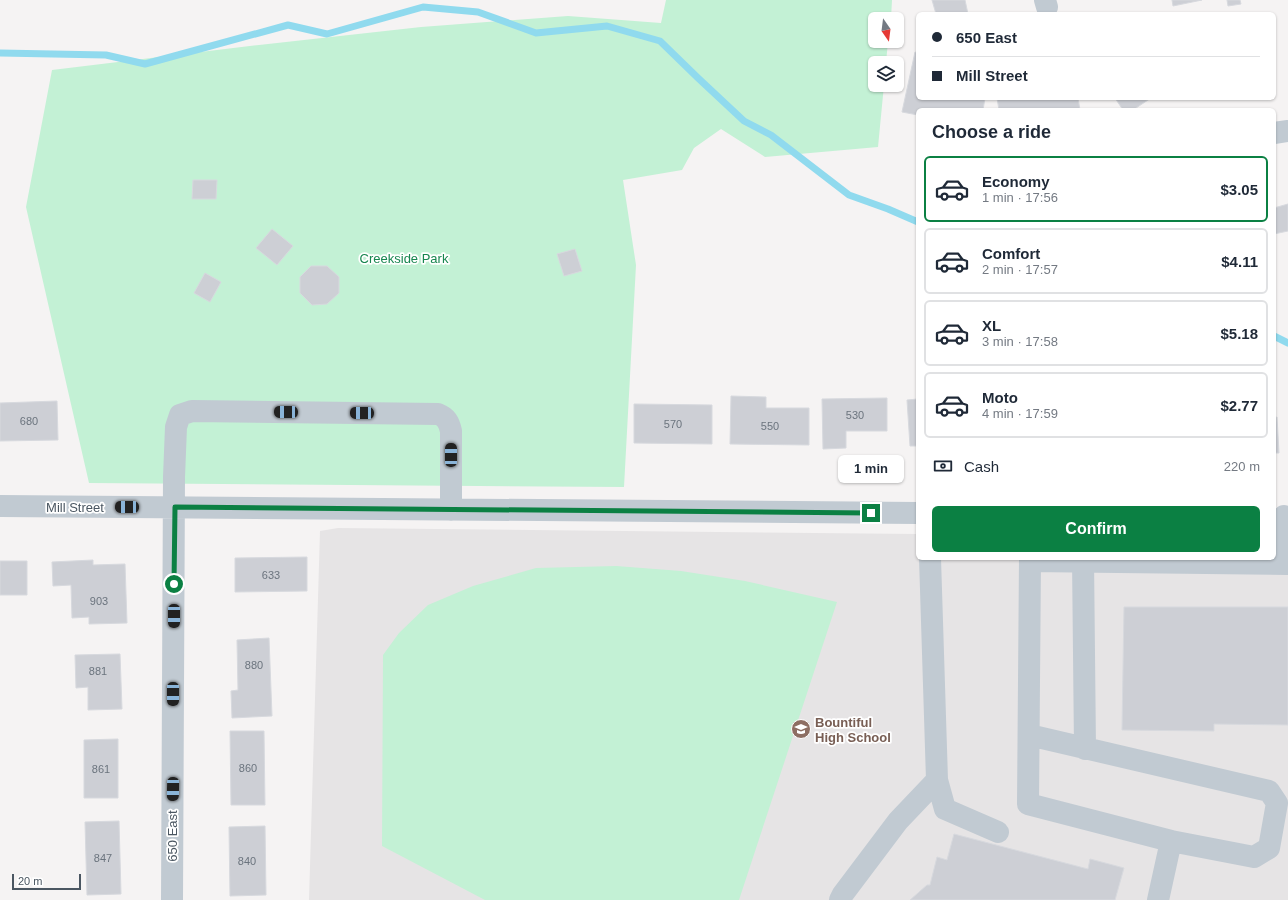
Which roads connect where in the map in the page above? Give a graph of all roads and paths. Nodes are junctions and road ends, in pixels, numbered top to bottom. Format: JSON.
{"nodes":[{"id":1,"x":1288,"y":131,"type":"edge"},
{"id":2,"x":1276,"y":133,"type":"edge"},
{"id":3,"x":0,"y":506,"type":"edge"},
{"id":4,"x":175,"y":507,"type":"junction"},
{"id":5,"x":451,"y":510,"type":"junction"},
{"id":6,"x":916,"y":513,"type":"edge"},
{"id":7,"x":1282,"y":516,"type":"edge"},
{"id":8,"x":930,"y":560,"type":"edge"},
{"id":9,"x":1030,"y":560,"type":"edge"},
{"id":10,"x":1083,"y":560,"type":"edge"},
{"id":11,"x":1286,"y":564,"type":"edge"},
{"id":12,"x":1029,"y":736,"type":"junction"},
{"id":13,"x":1084,"y":749,"type":"junction"},
{"id":14,"x":937,"y":780,"type":"junction"},
{"id":15,"x":998,"y":832,"type":"dead end"},
{"id":16,"x":1171,"y":841,"type":"junction"},
{"id":17,"x":172,"y":900,"type":"edge"},
{"id":18,"x":840,"y":900,"type":"edge"},
{"id":19,"x":1158,"y":900,"type":"edge"}],
"edges":[{"from":1,"to":2,"type":"street"},
{"from":3,"to":4,"type":"street","name":"Mill Street"},
{"from":4,"to":5,"type":"street","name":"Mill Street"},
{"from":4,"to":5,"type":"street","name":"650 East"},
{"from":4,"to":17,"type":"street","name":"650 East"},
{"from":5,"to":6,"type":"street","name":"Mill Street"},
{"from":7,"to":11,"type":"street"},
{"from":8,"to":14,"type":"street"},
{"from":9,"to":10,"type":"street"},
{"from":9,"to":12,"type":"street"},
{"from":10,"to":11,"type":"street"},
{"from":10,"to":13,"type":"street"},
{"from":12,"to":13,"type":"street"},
{"from":12,"to":16,"type":"street"},
{"from":13,"to":16,"type":"street"},
{"from":14,"to":15,"type":"street"},
{"from":14,"to":18,"type":"street"},
{"from":16,"to":19,"type":"street"}]}
